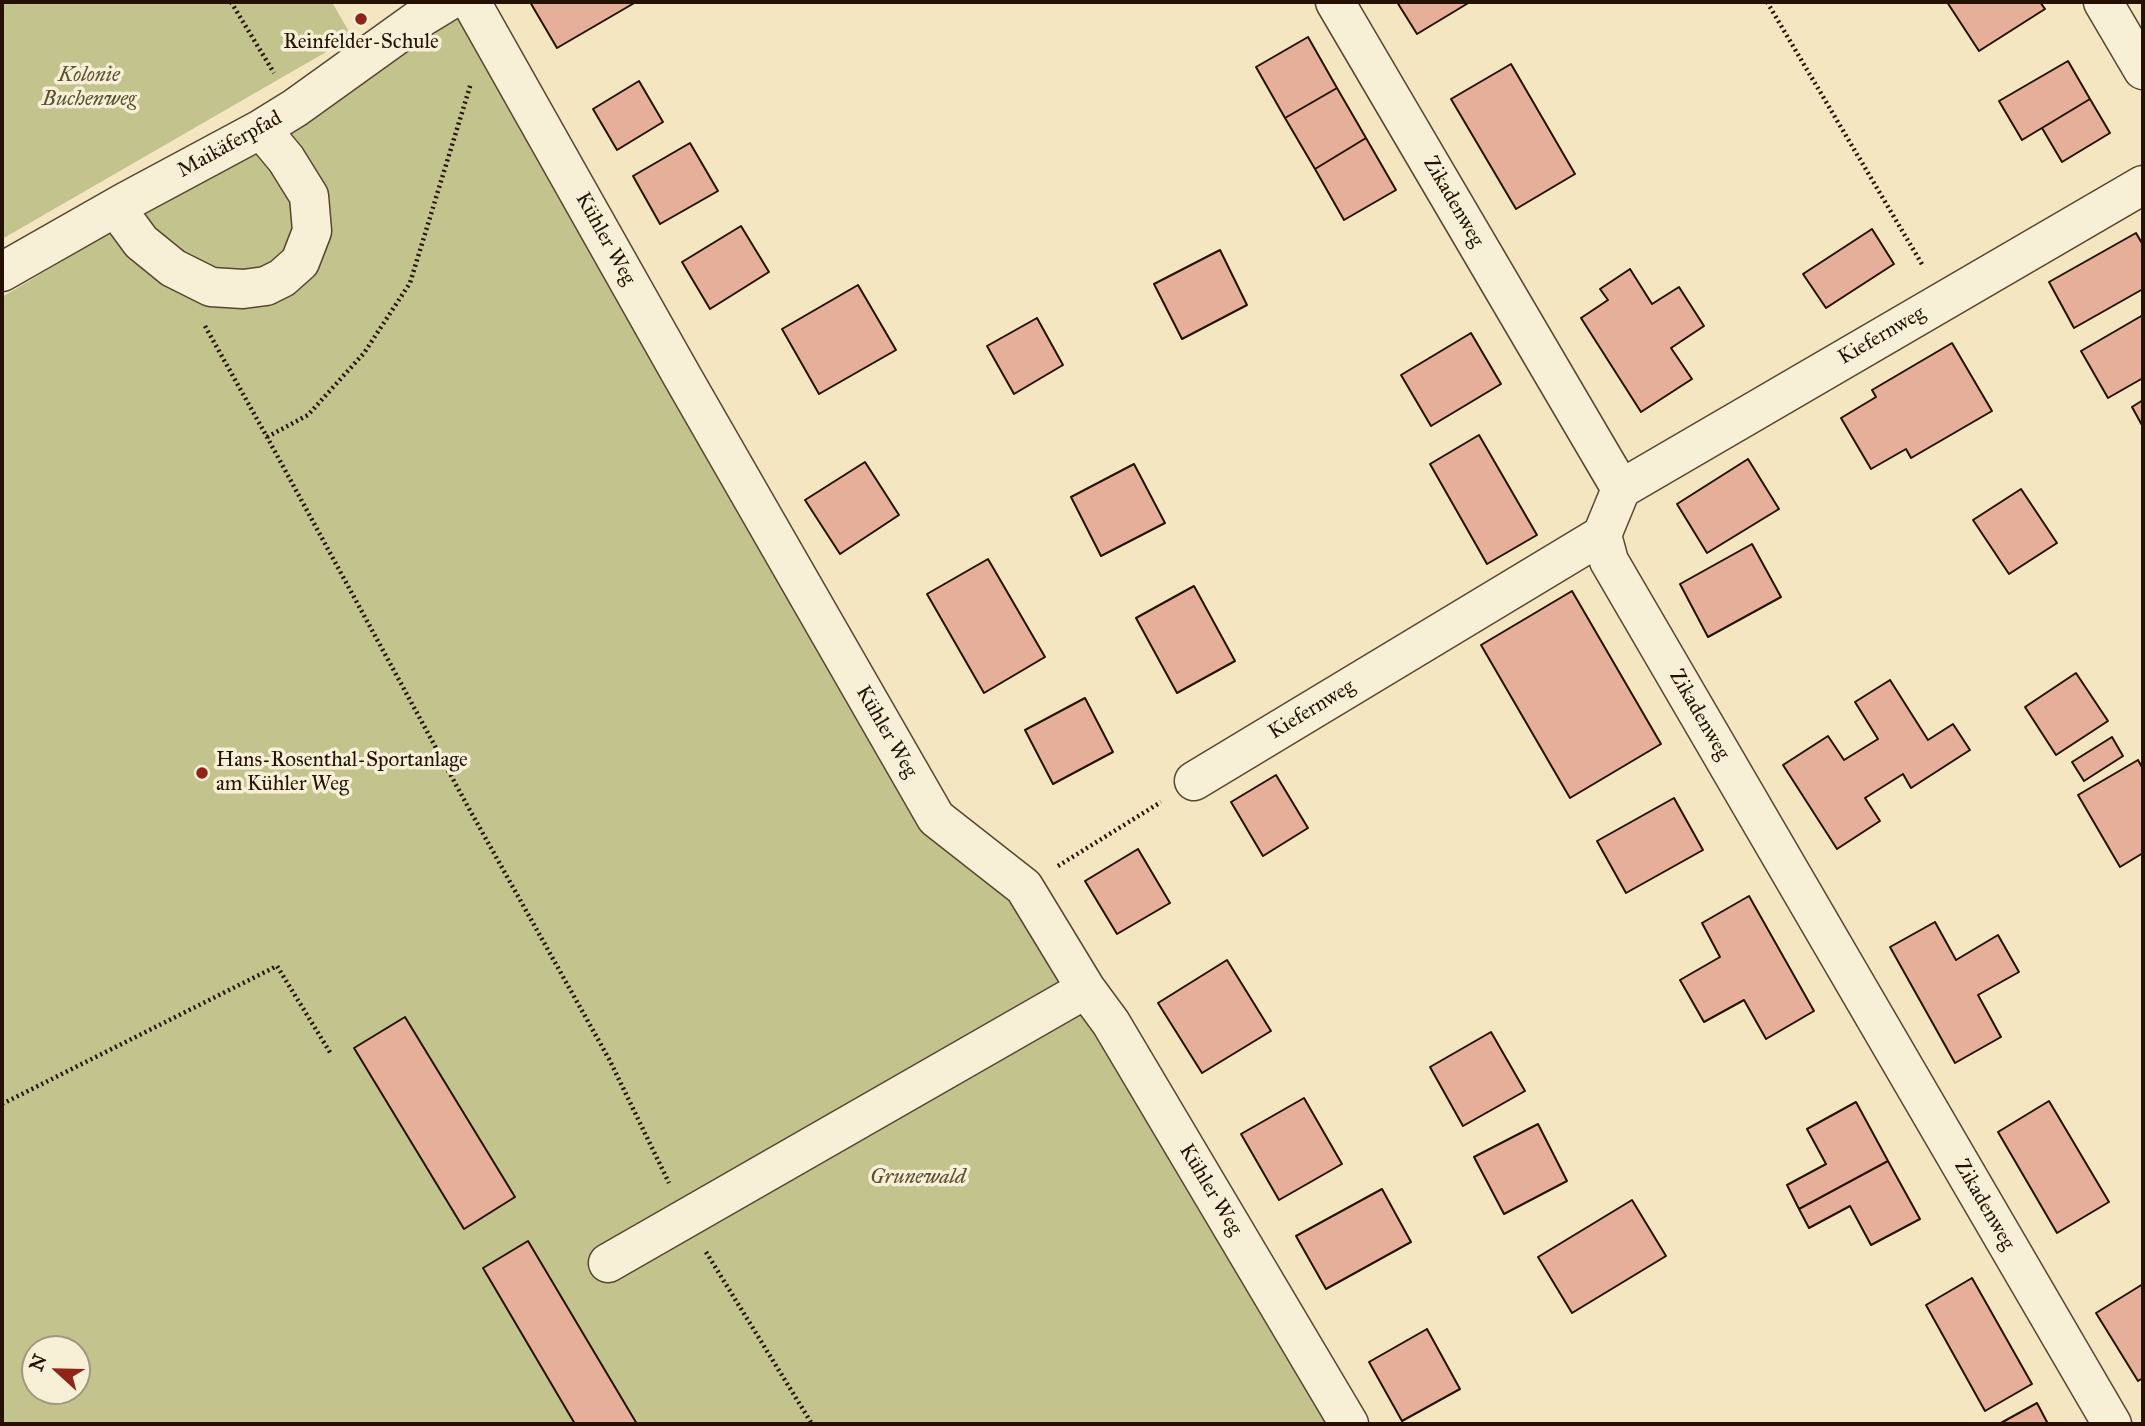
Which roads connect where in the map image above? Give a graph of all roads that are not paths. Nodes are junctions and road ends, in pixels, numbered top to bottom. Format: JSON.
{"nodes":[{"id":1,"x":447,"y":2,"type":"edge"},
{"id":2,"x":471,"y":2,"type":"edge"},
{"id":3,"x":1335,"y":2,"type":"edge"},
{"id":4,"x":2103,"y":2,"type":"edge"},
{"id":5,"x":2143,"y":70,"type":"edge"},
{"id":6,"x":261,"y":129,"type":"junction"},
{"id":7,"x":2143,"y":185,"type":"edge"},
{"id":8,"x":116,"y":208,"type":"junction"},
{"id":9,"x":2,"y":272,"type":"edge"},
{"id":10,"x":1621,"y":489,"type":"junction"},
{"id":11,"x":1602,"y":535,"type":"junction"},
{"id":12,"x":1194,"y":781,"type":"road end"},
{"id":13,"x":1086,"y":989,"type":"junction"},
{"id":14,"x":608,"y":1263,"type":"dead end"},
{"id":15,"x":1349,"y":1424,"type":"edge"},
{"id":16,"x":2112,"y":1424,"type":"edge"}],
"edges":[{"from":1,"to":6,"type":"street","name":"Maikäferpfad"},
{"from":2,"to":13,"type":"street","name":"Kühler Weg"},
{"from":3,"to":10,"type":"street","name":"Zikadenweg"},
{"from":4,"to":5,"type":"street"},
{"from":6,"to":8,"type":"street","name":"Maikäferpfad"},
{"from":6,"to":8,"type":"street"},
{"from":7,"to":10,"type":"street","name":"Kiefernweg"},
{"from":8,"to":9,"type":"street","name":"Maikäferpfad"},
{"from":10,"to":11,"type":"street"},
{"from":11,"to":12,"type":"street","name":"Kiefernweg"},
{"from":11,"to":16,"type":"street","name":"Zikadenweg"},
{"from":13,"to":14,"type":"street"},
{"from":13,"to":15,"type":"street","name":"Kühler Weg"}]}
